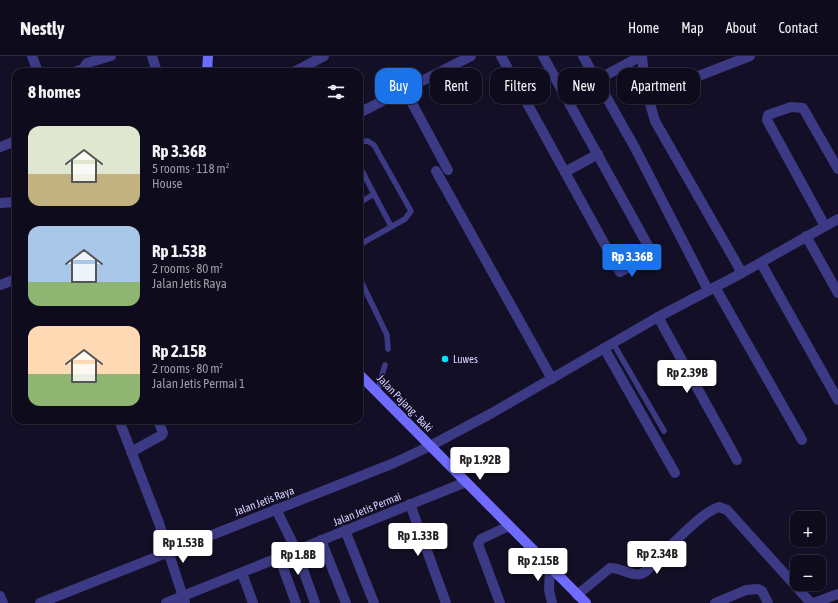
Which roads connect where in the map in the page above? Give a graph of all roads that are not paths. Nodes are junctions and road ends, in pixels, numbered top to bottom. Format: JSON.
{"nodes":[{"id":1,"x":32,"y":56,"type":"edge"},
{"id":2,"x":111,"y":56,"type":"edge"},
{"id":3,"x":152,"y":56,"type":"edge"},
{"id":4,"x":208,"y":56,"type":"edge"},
{"id":5,"x":324,"y":56,"type":"edge"},
{"id":6,"x":471,"y":56,"type":"edge"},
{"id":7,"x":501,"y":56,"type":"edge"},
{"id":8,"x":543,"y":56,"type":"edge"},
{"id":9,"x":583,"y":56,"type":"edge"},
{"id":10,"x":641,"y":56,"type":"edge"},
{"id":11,"x":750,"y":56,"type":"edge"},
{"id":12,"x":36,"y":68,"type":"edge"},
{"id":13,"x":83,"y":68,"type":"edge"},
{"id":14,"x":155,"y":68,"type":"edge"},
{"id":15,"x":207,"y":68,"type":"edge"},
{"id":16,"x":302,"y":68,"type":"edge"},
{"id":17,"x":590,"y":68,"type":"edge"},
{"id":18,"x":643,"y":68,"type":"edge"},
{"id":19,"x":609,"y":73,"type":"edge"},
{"id":20,"x":700,"y":75,"type":"edge"},
{"id":21,"x":422,"y":81,"type":"edge"},
{"id":22,"x":609,"y":102,"type":"edge"},
{"id":23,"x":377,"y":104,"type":"edge"},
{"id":24,"x":413,"y":104,"type":"edge"},
{"id":25,"x":649,"y":104,"type":"edge"},
{"id":26,"x":363,"y":111,"type":"edge"},
{"id":27,"x":12,"y":142,"type":"edge"},
{"id":28,"x":363,"y":142,"type":"edge"},
{"id":29,"x":0,"y":147,"type":"edge"},
{"id":30,"x":598,"y":154,"type":"junction"},
{"id":31,"x":838,"y":169,"type":"edge"},
{"id":32,"x":448,"y":170,"type":"dead end"},
{"id":33,"x":436,"y":171,"type":"dead end"},
{"id":34,"x":564,"y":172,"type":"junction"},
{"id":35,"x":363,"y":173,"type":"edge"},
{"id":36,"x":374,"y":194,"type":"junction"},
{"id":37,"x":363,"y":201,"type":"edge"},
{"id":38,"x":12,"y":202,"type":"edge"},
{"id":39,"x":0,"y":203,"type":"edge"},
{"id":40,"x":838,"y":219,"type":"edge"},
{"id":41,"x":392,"y":226,"type":"junction"},
{"id":42,"x":825,"y":226,"type":"junction"},
{"id":43,"x":806,"y":236,"type":"junction"},
{"id":44,"x":363,"y":243,"type":"edge"},
{"id":45,"x":761,"y":262,"type":"junction"},
{"id":46,"x":742,"y":273,"type":"junction"},
{"id":47,"x":12,"y":280,"type":"edge"},
{"id":48,"x":0,"y":285,"type":"edge"},
{"id":49,"x":363,"y":285,"type":"edge"},
{"id":50,"x":711,"y":289,"type":"junction"},
{"id":51,"x":838,"y":293,"type":"edge"},
{"id":52,"x":658,"y":317,"type":"junction"},
{"id":53,"x":613,"y":343,"type":"junction"},
{"id":54,"x":604,"y":348,"type":"junction"},
{"id":55,"x":388,"y":350,"type":"dead end"},
{"id":56,"x":385,"y":365,"type":"dead end"},
{"id":57,"x":363,"y":378,"type":"edge"},
{"id":58,"x":552,"y":379,"type":"junction"},
{"id":59,"x":377,"y":392,"type":"junction"},
{"id":60,"x":838,"y":400,"type":"edge"},
{"id":61,"x":120,"y":424,"type":"edge"},
{"id":62,"x":160,"y":424,"type":"edge"},
{"id":63,"x":664,"y":432,"type":"dead end"},
{"id":64,"x":802,"y":440,"type":"dead end"},
{"id":65,"x":430,"y":446,"type":"junction"},
{"id":66,"x":131,"y":452,"type":"junction"},
{"id":67,"x":737,"y":460,"type":"dead end"},
{"id":68,"x":675,"y":472,"type":"dead end"},
{"id":69,"x":466,"y":482,"type":"junction"},
{"id":70,"x":410,"y":504,"type":"junction"},
{"id":71,"x":276,"y":509,"type":"junction"},
{"id":72,"x":509,"y":526,"type":"junction"},
{"id":73,"x":345,"y":530,"type":"junction"},
{"id":74,"x":321,"y":540,"type":"junction"},
{"id":75,"x":296,"y":550,"type":"junction"},
{"id":76,"x":168,"y":552,"type":"junction"},
{"id":77,"x":279,"y":557,"type":"junction"},
{"id":78,"x":550,"y":568,"type":"junction"},
{"id":79,"x":242,"y":573,"type":"junction"},
{"id":80,"x":838,"y":594,"type":"edge"},
{"id":81,"x":578,"y":595,"type":"junction"},
{"id":82,"x":0,"y":596,"type":"edge"},
{"id":83,"x":184,"y":600,"type":"edge"},
{"id":84,"x":3,"y":603,"type":"edge"},
{"id":85,"x":40,"y":603,"type":"edge"},
{"id":86,"x":166,"y":603,"type":"edge"},
{"id":87,"x":253,"y":603,"type":"edge"},
{"id":88,"x":296,"y":603,"type":"edge"},
{"id":89,"x":315,"y":603,"type":"edge"},
{"id":90,"x":346,"y":603,"type":"edge"},
{"id":91,"x":374,"y":603,"type":"edge"},
{"id":92,"x":446,"y":603,"type":"edge"},
{"id":93,"x":500,"y":603,"type":"edge"},
{"id":94,"x":552,"y":603,"type":"edge"},
{"id":95,"x":586,"y":603,"type":"edge"},
{"id":96,"x":715,"y":603,"type":"edge"},
{"id":97,"x":768,"y":603,"type":"edge"},
{"id":98,"x":812,"y":603,"type":"edge"}],
"edges":[{"from":1,"to":12,"type":"street"},
{"from":2,"to":13,"type":"street"},
{"from":3,"to":14,"type":"street"},
{"from":4,"to":15,"type":"main road"},
{"from":5,"to":16,"type":"street"},
{"from":6,"to":21,"type":"street"},
{"from":7,"to":34,"type":"street"},
{"from":8,"to":30,"type":"street"},
{"from":9,"to":17,"type":"street"},
{"from":10,"to":18,"type":"street"},
{"from":10,"to":19,"type":"street"},
{"from":11,"to":20,"type":"street"},
{"from":22,"to":50,"type":"street"},
{"from":23,"to":26,"type":"street"},
{"from":24,"to":32,"type":"street"},
{"from":25,"to":46,"type":"street"},
{"from":27,"to":29,"type":"street"},
{"from":28,"to":41,"type":"lane"},
{"from":30,"to":34,"type":"street"},
{"from":30,"to":34,"type":"street"},
{"from":31,"to":42,"type":"street"},
{"from":33,"to":58,"type":"street"},
{"from":35,"to":36,"type":"lane"},
{"from":36,"to":37,"type":"lane"},
{"from":36,"to":41,"type":"lane"},
{"from":38,"to":39,"type":"street"},
{"from":40,"to":42,"type":"street","name":"Jalan Jetis Raya"},
{"from":41,"to":44,"type":"lane"},
{"from":42,"to":43,"type":"street","name":"Jalan Jetis Raya"},
{"from":43,"to":45,"type":"street","name":"Jalan Jetis Raya"},
{"from":43,"to":51,"type":"street"},
{"from":45,"to":46,"type":"street","name":"Jalan Jetis Raya"},
{"from":45,"to":60,"type":"street"},
{"from":46,"to":50,"type":"street","name":"Jalan Jetis Raya"},
{"from":47,"to":48,"type":"street"},
{"from":49,"to":55,"type":"lane"},
{"from":50,"to":52,"type":"street","name":"Jalan Jetis Raya"},
{"from":50,"to":64,"type":"street"},
{"from":52,"to":53,"type":"street","name":"Jalan Jetis Raya"},
{"from":52,"to":67,"type":"street"},
{"from":53,"to":54,"type":"street","name":"Jalan Jetis Raya"},
{"from":53,"to":63,"type":"lane"},
{"from":54,"to":58,"type":"street","name":"Jalan Jetis Raya"},
{"from":54,"to":68,"type":"street"},
{"from":56,"to":59,"type":"lane"},
{"from":57,"to":59,"type":"main road","name":"Jalan Pajang - Baki"},
{"from":58,"to":65,"type":"street","name":"Jalan Jetis Raya"},
{"from":59,"to":65,"type":"main road","name":"Jalan Pajang - Baki"},
{"from":61,"to":66,"type":"street"},
{"from":62,"to":66,"type":"street"},
{"from":65,"to":69,"type":"main road","name":"Jalan Pajang - Baki"},
{"from":65,"to":71,"type":"street","name":"Jalan Jetis Raya"},
{"from":66,"to":76,"type":"street"},
{"from":69,"to":70,"type":"street","name":"Jalan Jetis Permai"},
{"from":69,"to":72,"type":"main road","name":"Jalan Pajang - Baki"},
{"from":70,"to":73,"type":"street","name":"Jalan Jetis Permai"},
{"from":70,"to":92,"type":"street"},
{"from":71,"to":75,"type":"street"},
{"from":71,"to":76,"type":"street","name":"Jalan Jetis Raya"},
{"from":72,"to":78,"type":"main road","name":"Jalan Pajang - Baki"},
{"from":72,"to":93,"type":"street"},
{"from":73,"to":74,"type":"street","name":"Jalan Jetis Permai"},
{"from":73,"to":91,"type":"street"},
{"from":74,"to":75,"type":"street","name":"Jalan Jetis Permai"},
{"from":74,"to":90,"type":"street"},
{"from":75,"to":77,"type":"street","name":"Jalan Jetis Permai"},
{"from":75,"to":89,"type":"street"},
{"from":76,"to":83,"type":"street"},
{"from":76,"to":85,"type":"street","name":"Jalan Jetis Raya"},
{"from":77,"to":79,"type":"street","name":"Jalan Jetis Permai"},
{"from":77,"to":88,"type":"street"},
{"from":78,"to":81,"type":"main road","name":"Jalan Pajang - Baki"},
{"from":78,"to":94,"type":"street"},
{"from":79,"to":83,"type":"street","name":"Jalan Jetis Permai"},
{"from":79,"to":87,"type":"street"},
{"from":80,"to":98,"type":"street"},
{"from":81,"to":95,"type":"main road","name":"Jalan Pajang - Baki"},
{"from":81,"to":98,"type":"street"},
{"from":82,"to":84,"type":"street"},
{"from":83,"to":86,"type":"street","name":"Jalan Jetis Permai"},
{"from":96,"to":97,"type":"street"}]}
